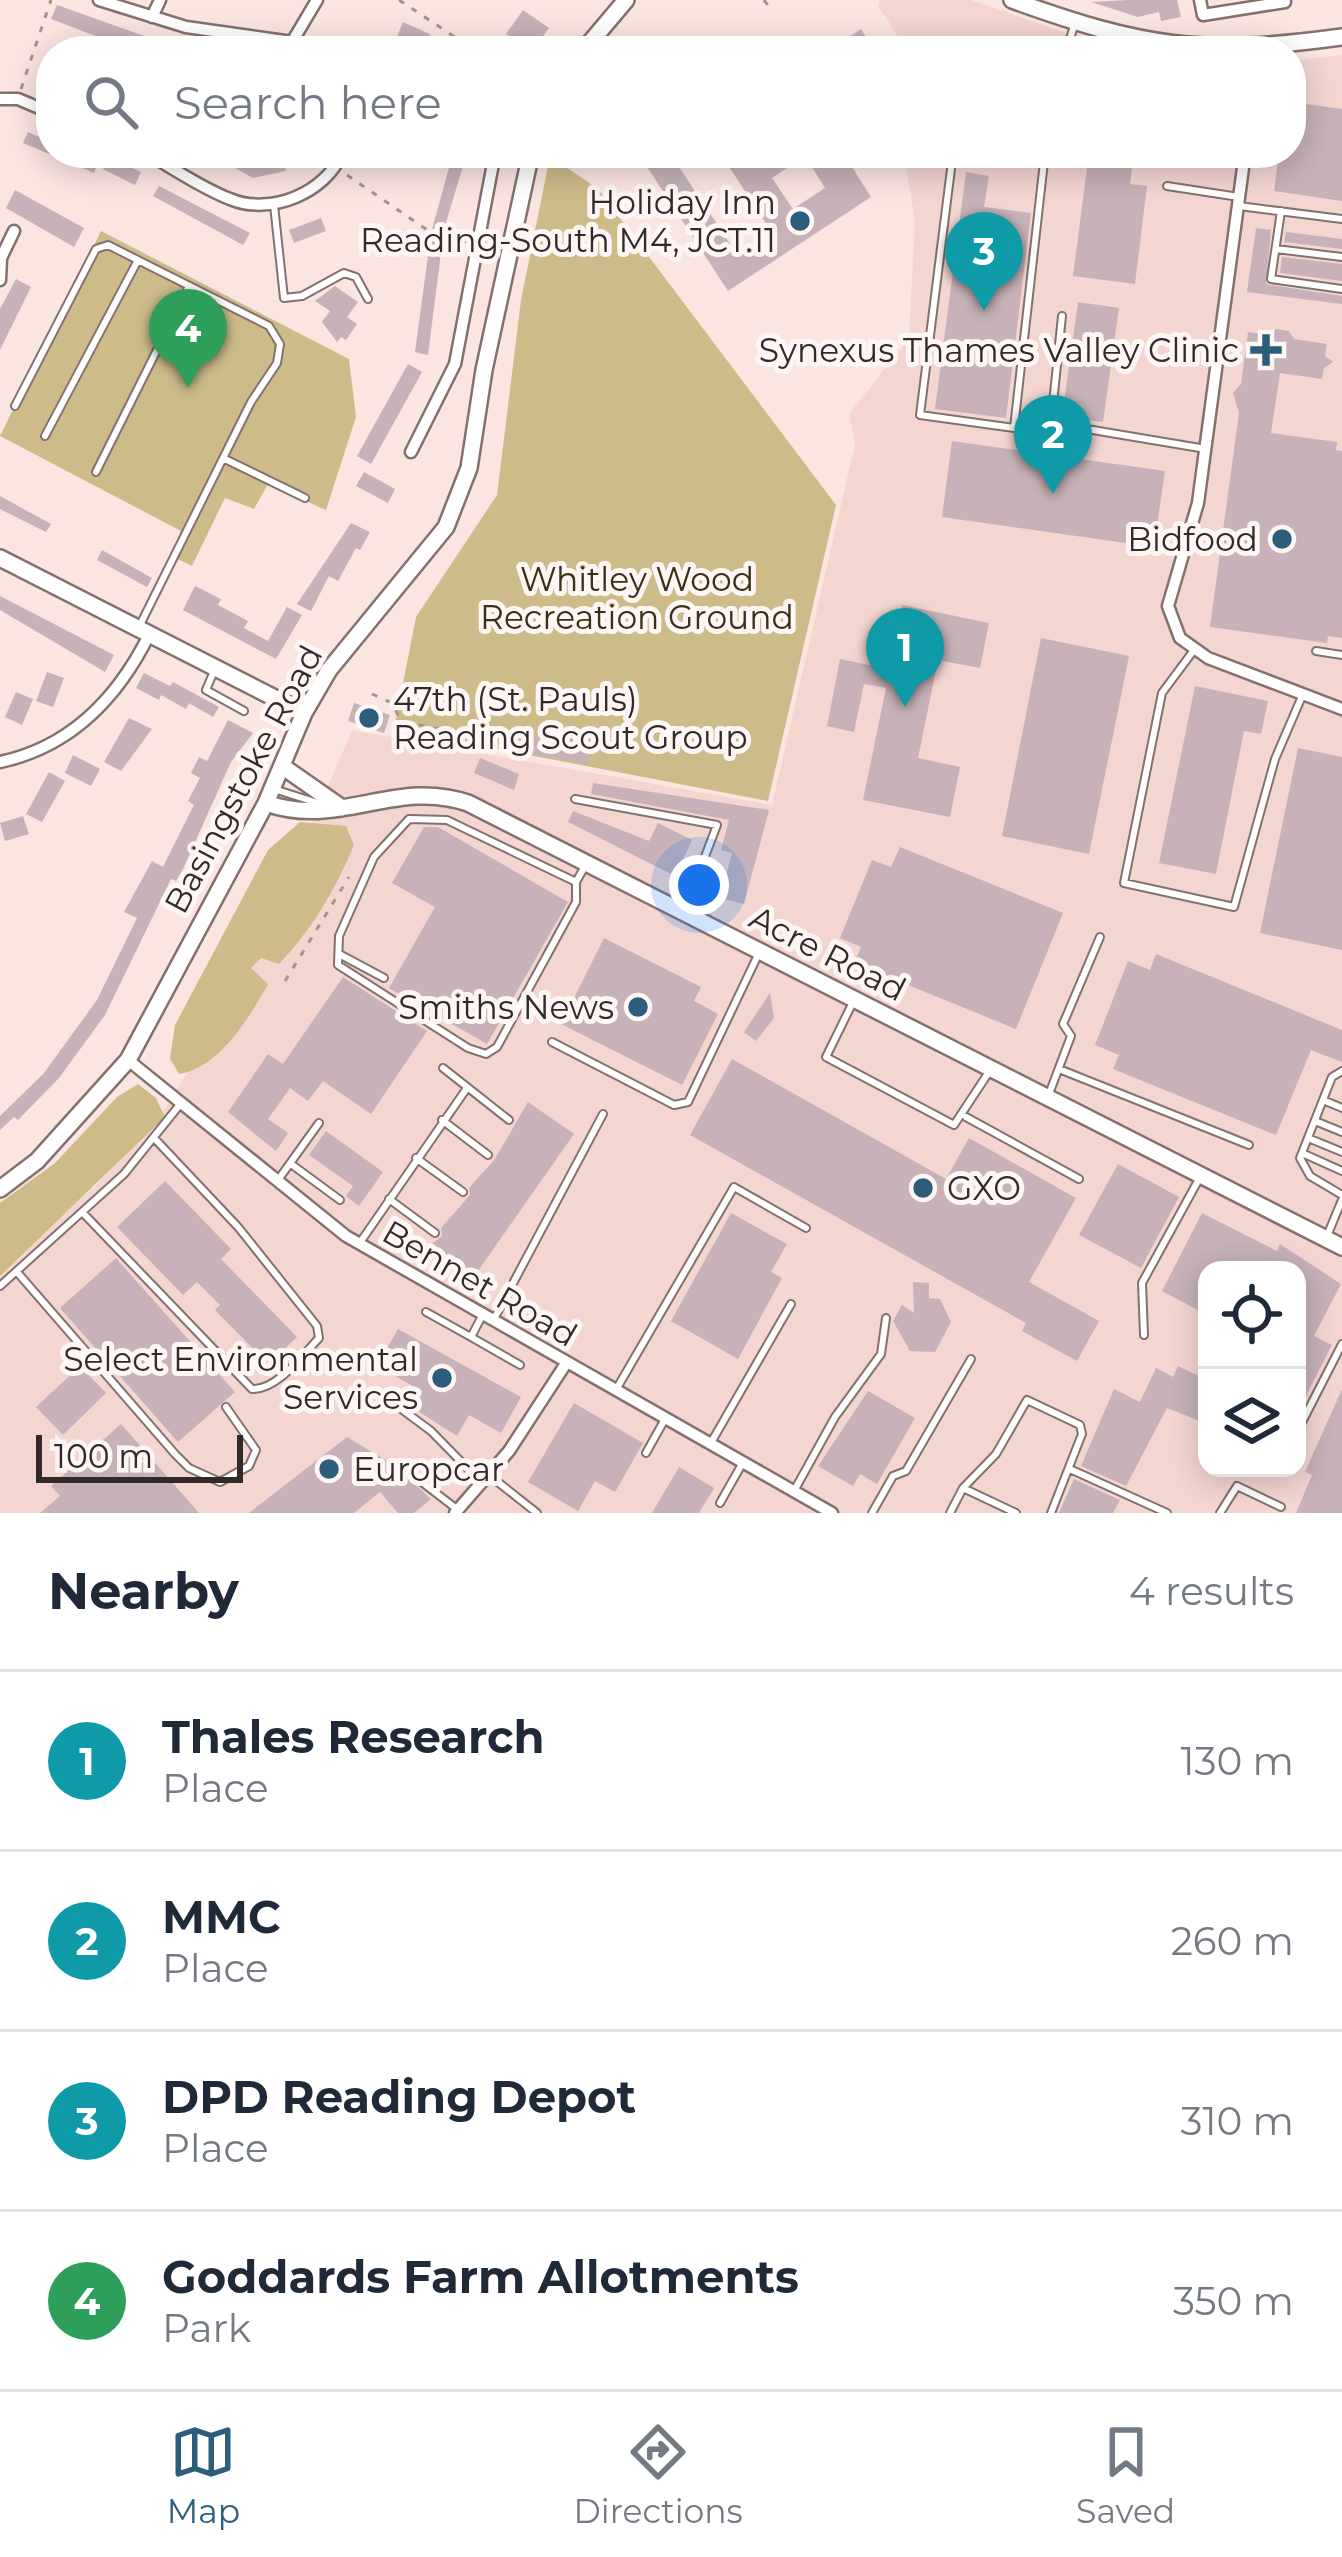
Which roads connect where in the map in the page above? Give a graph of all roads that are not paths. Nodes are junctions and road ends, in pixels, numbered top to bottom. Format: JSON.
{"nodes":[{"id":1,"x":99,"y":0,"type":"edge"},
{"id":2,"x":160,"y":0,"type":"edge"},
{"id":3,"x":317,"y":0,"type":"edge"},
{"id":4,"x":626,"y":0,"type":"edge"},
{"id":5,"x":1012,"y":0,"type":"edge"},
{"id":6,"x":1200,"y":0,"type":"edge"},
{"id":7,"x":1285,"y":2,"type":"edge"},
{"id":8,"x":152,"y":17,"type":"junction"},
{"id":9,"x":1075,"y":23,"type":"junction"},
{"id":10,"x":258,"y":36,"type":"edge"},
{"id":11,"x":296,"y":36,"type":"edge"},
{"id":12,"x":596,"y":36,"type":"edge"},
{"id":13,"x":1071,"y":36,"type":"edge"},
{"id":14,"x":1123,"y":36,"type":"edge"},
{"id":15,"x":1342,"y":37,"type":"edge"},
{"id":16,"x":1306,"y":42,"type":"edge"},
{"id":17,"x":0,"y":99,"type":"edge"},
{"id":18,"x":36,"y":106,"type":"edge"},
{"id":19,"x":173,"y":168,"type":"edge"},
{"id":20,"x":335,"y":168,"type":"edge"},
{"id":21,"x":492,"y":168,"type":"edge"},
{"id":22,"x":528,"y":168,"type":"edge"},
{"id":23,"x":951,"y":168,"type":"edge"},
{"id":24,"x":1044,"y":168,"type":"edge"},
{"id":25,"x":1243,"y":168,"type":"edge"},
{"id":26,"x":1167,"y":186,"type":"dead end"},
{"id":27,"x":1239,"y":201,"type":"junction"},
{"id":28,"x":273,"y":202,"type":"junction"},
{"id":29,"x":1281,"y":211,"type":"junction"},
{"id":30,"x":1342,"y":219,"type":"edge"},
{"id":31,"x":14,"y":231,"type":"dead end"},
{"id":32,"x":1276,"y":249,"type":"junction"},
{"id":33,"x":1342,"y":257,"type":"edge"},
{"id":34,"x":138,"y":260,"type":"junction"},
{"id":35,"x":0,"y":280,"type":"edge"},
{"id":36,"x":189,"y":286,"type":"junction"},
{"id":37,"x":1342,"y":289,"type":"edge"},
{"id":38,"x":368,"y":298,"type":"dead end"},
{"id":39,"x":1063,"y":316,"type":"dead end"},
{"id":40,"x":455,"y":364,"type":"junction"},
{"id":41,"x":484,"y":370,"type":"junction"},
{"id":42,"x":15,"y":406,"type":"dead end"},
{"id":43,"x":45,"y":436,"type":"dead end"},
{"id":44,"x":1206,"y":449,"type":"junction"},
{"id":45,"x":411,"y":452,"type":"dead end"},
{"id":46,"x":223,"y":458,"type":"junction"},
{"id":47,"x":96,"y":472,"type":"dead end"},
{"id":48,"x":305,"y":498,"type":"dead end"},
{"id":49,"x":0,"y":558,"type":"edge"},
{"id":50,"x":144,"y":632,"type":"junction"},
{"id":51,"x":1195,"y":649,"type":"junction"},
{"id":52,"x":1316,"y":651,"type":"dead end"},
{"id":53,"x":1342,"y":655,"type":"edge"},
{"id":54,"x":215,"y":668,"type":"junction"},
{"id":55,"x":1303,"y":694,"type":"junction"},
{"id":56,"x":1342,"y":709,"type":"edge"},
{"id":57,"x":244,"y":711,"type":"dead end"},
{"id":58,"x":304,"y":713,"type":"junction"},
{"id":59,"x":0,"y":762,"type":"edge"},
{"id":60,"x":282,"y":766,"type":"junction"},
{"id":61,"x":269,"y":796,"type":"junction"},
{"id":62,"x":574,"y":799,"type":"dead end"},
{"id":63,"x":342,"y":808,"type":"junction"},
{"id":64,"x":587,"y":863,"type":"junction"},
{"id":65,"x":575,"y":882,"type":"junction"},
{"id":66,"x":683,"y":912,"type":"junction"},
{"id":67,"x":1100,"y":937,"type":"dead end"},
{"id":68,"x":759,"y":952,"type":"junction"},
{"id":69,"x":341,"y":955,"type":"junction"},
{"id":70,"x":384,"y":978,"type":"dead end"},
{"id":71,"x":854,"y":1000,"type":"junction"},
{"id":72,"x":552,"y":1042,"type":"dead end"},
{"id":73,"x":128,"y":1060,"type":"junction"},
{"id":74,"x":443,"y":1068,"type":"dead end"},
{"id":75,"x":990,"y":1069,"type":"junction"},
{"id":76,"x":1058,"y":1069,"type":"junction"},
{"id":77,"x":1342,"y":1071,"type":"edge"},
{"id":78,"x":467,"y":1088,"type":"junction"},
{"id":79,"x":1048,"y":1097,"type":"junction"},
{"id":80,"x":183,"y":1100,"type":"junction"},
{"id":81,"x":1323,"y":1100,"type":"junction"},
{"id":82,"x":1342,"y":1108,"type":"edge"},
{"id":83,"x":603,"y":1114,"type":"dead end"},
{"id":84,"x":965,"y":1117,"type":"junction"},
{"id":85,"x":442,"y":1120,"type":"junction"},
{"id":86,"x":509,"y":1120,"type":"dead end"},
{"id":87,"x":1315,"y":1121,"type":"junction"},
{"id":88,"x":320,"y":1123,"type":"dead end"},
{"id":89,"x":1342,"y":1132,"type":"edge"},
{"id":90,"x":1308,"y":1138,"type":"junction"},
{"id":91,"x":155,"y":1139,"type":"junction"},
{"id":92,"x":1249,"y":1145,"type":"dead end"},
{"id":93,"x":1342,"y":1152,"type":"edge"},
{"id":94,"x":1302,"y":1153,"type":"junction"},
{"id":95,"x":488,"y":1155,"type":"dead end"},
{"id":96,"x":416,"y":1158,"type":"junction"},
{"id":97,"x":291,"y":1163,"type":"junction"},
{"id":98,"x":1342,"y":1171,"type":"edge"},
{"id":99,"x":1201,"y":1175,"type":"junction"},
{"id":100,"x":1079,"y":1179,"type":"dead end"},
{"id":101,"x":278,"y":1180,"type":"junction"},
{"id":102,"x":0,"y":1189,"type":"edge"},
{"id":103,"x":463,"y":1192,"type":"dead end"},
{"id":104,"x":389,"y":1198,"type":"junction"},
{"id":105,"x":1342,"y":1198,"type":"edge"},
{"id":106,"x":340,"y":1200,"type":"dead end"},
{"id":107,"x":84,"y":1214,"type":"junction"},
{"id":108,"x":806,"y":1228,"type":"dead end"},
{"id":109,"x":435,"y":1233,"type":"dead end"},
{"id":110,"x":1334,"y":1243,"type":"edge"},
{"id":111,"x":358,"y":1244,"type":"junction"},
{"id":112,"x":17,"y":1272,"type":"junction"},
{"id":113,"x":0,"y":1286,"type":"edge"},
{"id":114,"x":791,"y":1304,"type":"dead end"},
{"id":115,"x":426,"y":1312,"type":"dead end"},
{"id":116,"x":886,"y":1318,"type":"dead end"},
{"id":117,"x":487,"y":1319,"type":"junction"},
{"id":118,"x":1144,"y":1334,"type":"dead end"},
{"id":119,"x":471,"y":1337,"type":"junction"},
{"id":120,"x":1342,"y":1344,"type":"edge"},
{"id":121,"x":971,"y":1359,"type":"dead end"},
{"id":122,"x":566,"y":1364,"type":"junction"},
{"id":123,"x":520,"y":1365,"type":"dead end"},
{"id":124,"x":616,"y":1391,"type":"junction"},
{"id":125,"x":392,"y":1402,"type":"dead end"},
{"id":126,"x":226,"y":1407,"type":"dead end"},
{"id":127,"x":1306,"y":1414,"type":"edge"},
{"id":128,"x":664,"y":1419,"type":"junction"},
{"id":129,"x":710,"y":1444,"type":"junction"},
{"id":130,"x":646,"y":1453,"type":"dead end"},
{"id":131,"x":743,"y":1462,"type":"junction"},
{"id":132,"x":401,"y":1466,"type":"dead end"},
{"id":133,"x":1072,"y":1470,"type":"junction"},
{"id":134,"x":485,"y":1479,"type":"junction"},
{"id":135,"x":963,"y":1488,"type":"junction"},
{"id":136,"x":794,"y":1491,"type":"junction"},
{"id":137,"x":720,"y":1503,"type":"dead end"},
{"id":138,"x":1281,"y":1507,"type":"dead end"},
{"id":139,"x":811,"y":1508,"type":"edge"},
{"id":140,"x":456,"y":1512,"type":"edge"},
{"id":141,"x":537,"y":1513,"type":"edge"},
{"id":142,"x":832,"y":1513,"type":"edge"},
{"id":143,"x":872,"y":1513,"type":"edge"},
{"id":144,"x":950,"y":1513,"type":"edge"},
{"id":145,"x":1016,"y":1513,"type":"edge"},
{"id":146,"x":1051,"y":1513,"type":"edge"},
{"id":147,"x":1167,"y":1513,"type":"edge"},
{"id":148,"x":1220,"y":1513,"type":"edge"}],
"edges":[{"from":1,"to":8,"type":"street"},
{"from":2,"to":8,"type":"street"},
{"from":3,"to":11,"type":"street"},
{"from":4,"to":12,"type":"street"},
{"from":5,"to":9,"type":"street"},
{"from":6,"to":7,"type":"street"},
{"from":8,"to":10,"type":"street"},
{"from":9,"to":13,"type":"lane"},
{"from":9,"to":14,"type":"street"},
{"from":15,"to":16,"type":"street"},
{"from":17,"to":18,"type":"street"},
{"from":19,"to":28,"type":"street"},
{"from":20,"to":28,"type":"street"},
{"from":21,"to":40,"type":"street"},
{"from":22,"to":41,"type":"street","name":"Basingstoke Road"},
{"from":23,"to":24,"type":"lane"},
{"from":25,"to":27,"type":"street"},
{"from":26,"to":27,"type":"lane"},
{"from":27,"to":29,"type":"lane"},
{"from":27,"to":44,"type":"street"},
{"from":28,"to":38,"type":"lane"},
{"from":29,"to":30,"type":"lane"},
{"from":29,"to":32,"type":"lane"},
{"from":31,"to":35,"type":"street"},
{"from":32,"to":33,"type":"lane"},
{"from":32,"to":37,"type":"lane"},
{"from":34,"to":36,"type":"lane"},
{"from":34,"to":42,"type":"lane"},
{"from":34,"to":43,"type":"lane"},
{"from":36,"to":46,"type":"lane"},
{"from":36,"to":47,"type":"lane"},
{"from":39,"to":44,"type":"lane"},
{"from":40,"to":41,"type":"street"},
{"from":40,"to":45,"type":"street"},
{"from":41,"to":58,"type":"street","name":"Basingstoke Road"},
{"from":44,"to":51,"type":"street"},
{"from":46,"to":48,"type":"lane"},
{"from":46,"to":50,"type":"lane"},
{"from":49,"to":50,"type":"street"},
{"from":50,"to":54,"type":"street"},
{"from":50,"to":59,"type":"street"},
{"from":51,"to":55,"type":"street"},
{"from":51,"to":55,"type":"lane"},
{"from":52,"to":53,"type":"lane"},
{"from":54,"to":57,"type":"lane"},
{"from":54,"to":58,"type":"street"},
{"from":55,"to":56,"type":"street"},
{"from":58,"to":60,"type":"street","name":"Basingstoke Road"},
{"from":60,"to":61,"type":"street","name":"Basingstoke Road"},
{"from":60,"to":63,"type":"street"},
{"from":61,"to":63,"type":"street","name":"Acre Road"},
{"from":61,"to":73,"type":"street","name":"Basingstoke Road"},
{"from":62,"to":66,"type":"lane"},
{"from":63,"to":64,"type":"street","name":"Acre Road"},
{"from":64,"to":65,"type":"lane"},
{"from":64,"to":66,"type":"street","name":"Acre Road"},
{"from":65,"to":69,"type":"lane"},
{"from":65,"to":69,"type":"lane"},
{"from":66,"to":68,"type":"street","name":"Acre Road"},
{"from":67,"to":76,"type":"lane"},
{"from":68,"to":71,"type":"street","name":"Acre Road"},
{"from":68,"to":72,"type":"lane"},
{"from":69,"to":70,"type":"lane"},
{"from":71,"to":75,"type":"street","name":"Acre Road"},
{"from":71,"to":84,"type":"lane"},
{"from":73,"to":80,"type":"street","name":"Bennet Road"},
{"from":73,"to":102,"type":"street","name":"Basingstoke Road"},
{"from":74,"to":78,"type":"lane"},
{"from":75,"to":79,"type":"street","name":"Acre Road"},
{"from":75,"to":84,"type":"lane"},
{"from":76,"to":79,"type":"lane"},
{"from":76,"to":92,"type":"lane"},
{"from":77,"to":81,"type":"lane"},
{"from":78,"to":85,"type":"lane"},
{"from":78,"to":86,"type":"lane"},
{"from":79,"to":99,"type":"street","name":"Acre Road"},
{"from":80,"to":91,"type":"lane"},
{"from":80,"to":101,"type":"street","name":"Bennet Road"},
{"from":81,"to":82,"type":"lane"},
{"from":81,"to":87,"type":"lane"},
{"from":83,"to":117,"type":"lane"},
{"from":84,"to":100,"type":"lane"},
{"from":85,"to":95,"type":"lane"},
{"from":85,"to":96,"type":"lane"},
{"from":87,"to":89,"type":"lane"},
{"from":87,"to":90,"type":"lane"},
{"from":88,"to":97,"type":"lane"},
{"from":90,"to":93,"type":"lane"},
{"from":90,"to":94,"type":"lane"},
{"from":91,"to":107,"type":"lane"},
{"from":91,"to":107,"type":"lane"},
{"from":94,"to":98,"type":"lane"},
{"from":94,"to":105,"type":"lane"},
{"from":96,"to":103,"type":"lane"},
{"from":96,"to":104,"type":"lane"},
{"from":97,"to":101,"type":"lane"},
{"from":97,"to":106,"type":"lane"},
{"from":99,"to":110,"type":"street","name":"Acre Road"},
{"from":99,"to":118,"type":"lane"},
{"from":101,"to":111,"type":"street","name":"Bennet Road"},
{"from":104,"to":109,"type":"lane"},
{"from":104,"to":111,"type":"lane"},
{"from":105,"to":110,"type":"lane"},
{"from":107,"to":112,"type":"lane"},
{"from":108,"to":124,"type":"lane"},
{"from":111,"to":117,"type":"street","name":"Bennet Road"},
{"from":112,"to":113,"type":"lane"},
{"from":112,"to":126,"type":"lane"},
{"from":114,"to":129,"type":"lane"},
{"from":115,"to":119,"type":"lane"},
{"from":116,"to":136,"type":"lane"},
{"from":117,"to":119,"type":"lane"},
{"from":117,"to":122,"type":"street","name":"Bennet Road"},
{"from":119,"to":123,"type":"lane"},
{"from":120,"to":127,"type":"lane"},
{"from":121,"to":143,"type":"lane"},
{"from":122,"to":124,"type":"street","name":"Bennet Road"},
{"from":122,"to":134,"type":"street"},
{"from":124,"to":128,"type":"street","name":"Bennet Road"},
{"from":125,"to":134,"type":"lane"},
{"from":128,"to":129,"type":"street","name":"Bennet Road"},
{"from":128,"to":130,"type":"lane"},
{"from":129,"to":131,"type":"street","name":"Bennet Road"},
{"from":131,"to":136,"type":"street","name":"Bennet Road"},
{"from":131,"to":137,"type":"lane"},
{"from":132,"to":140,"type":"lane"},
{"from":133,"to":135,"type":"lane"},
{"from":133,"to":146,"type":"lane"},
{"from":133,"to":147,"type":"lane"},
{"from":134,"to":140,"type":"street"},
{"from":134,"to":141,"type":"lane"},
{"from":135,"to":144,"type":"lane"},
{"from":135,"to":145,"type":"lane"},
{"from":136,"to":139,"type":"street","name":"Bennet Road"},
{"from":138,"to":148,"type":"lane"},
{"from":139,"to":142,"type":"street","name":"Bennet Road"}]}
